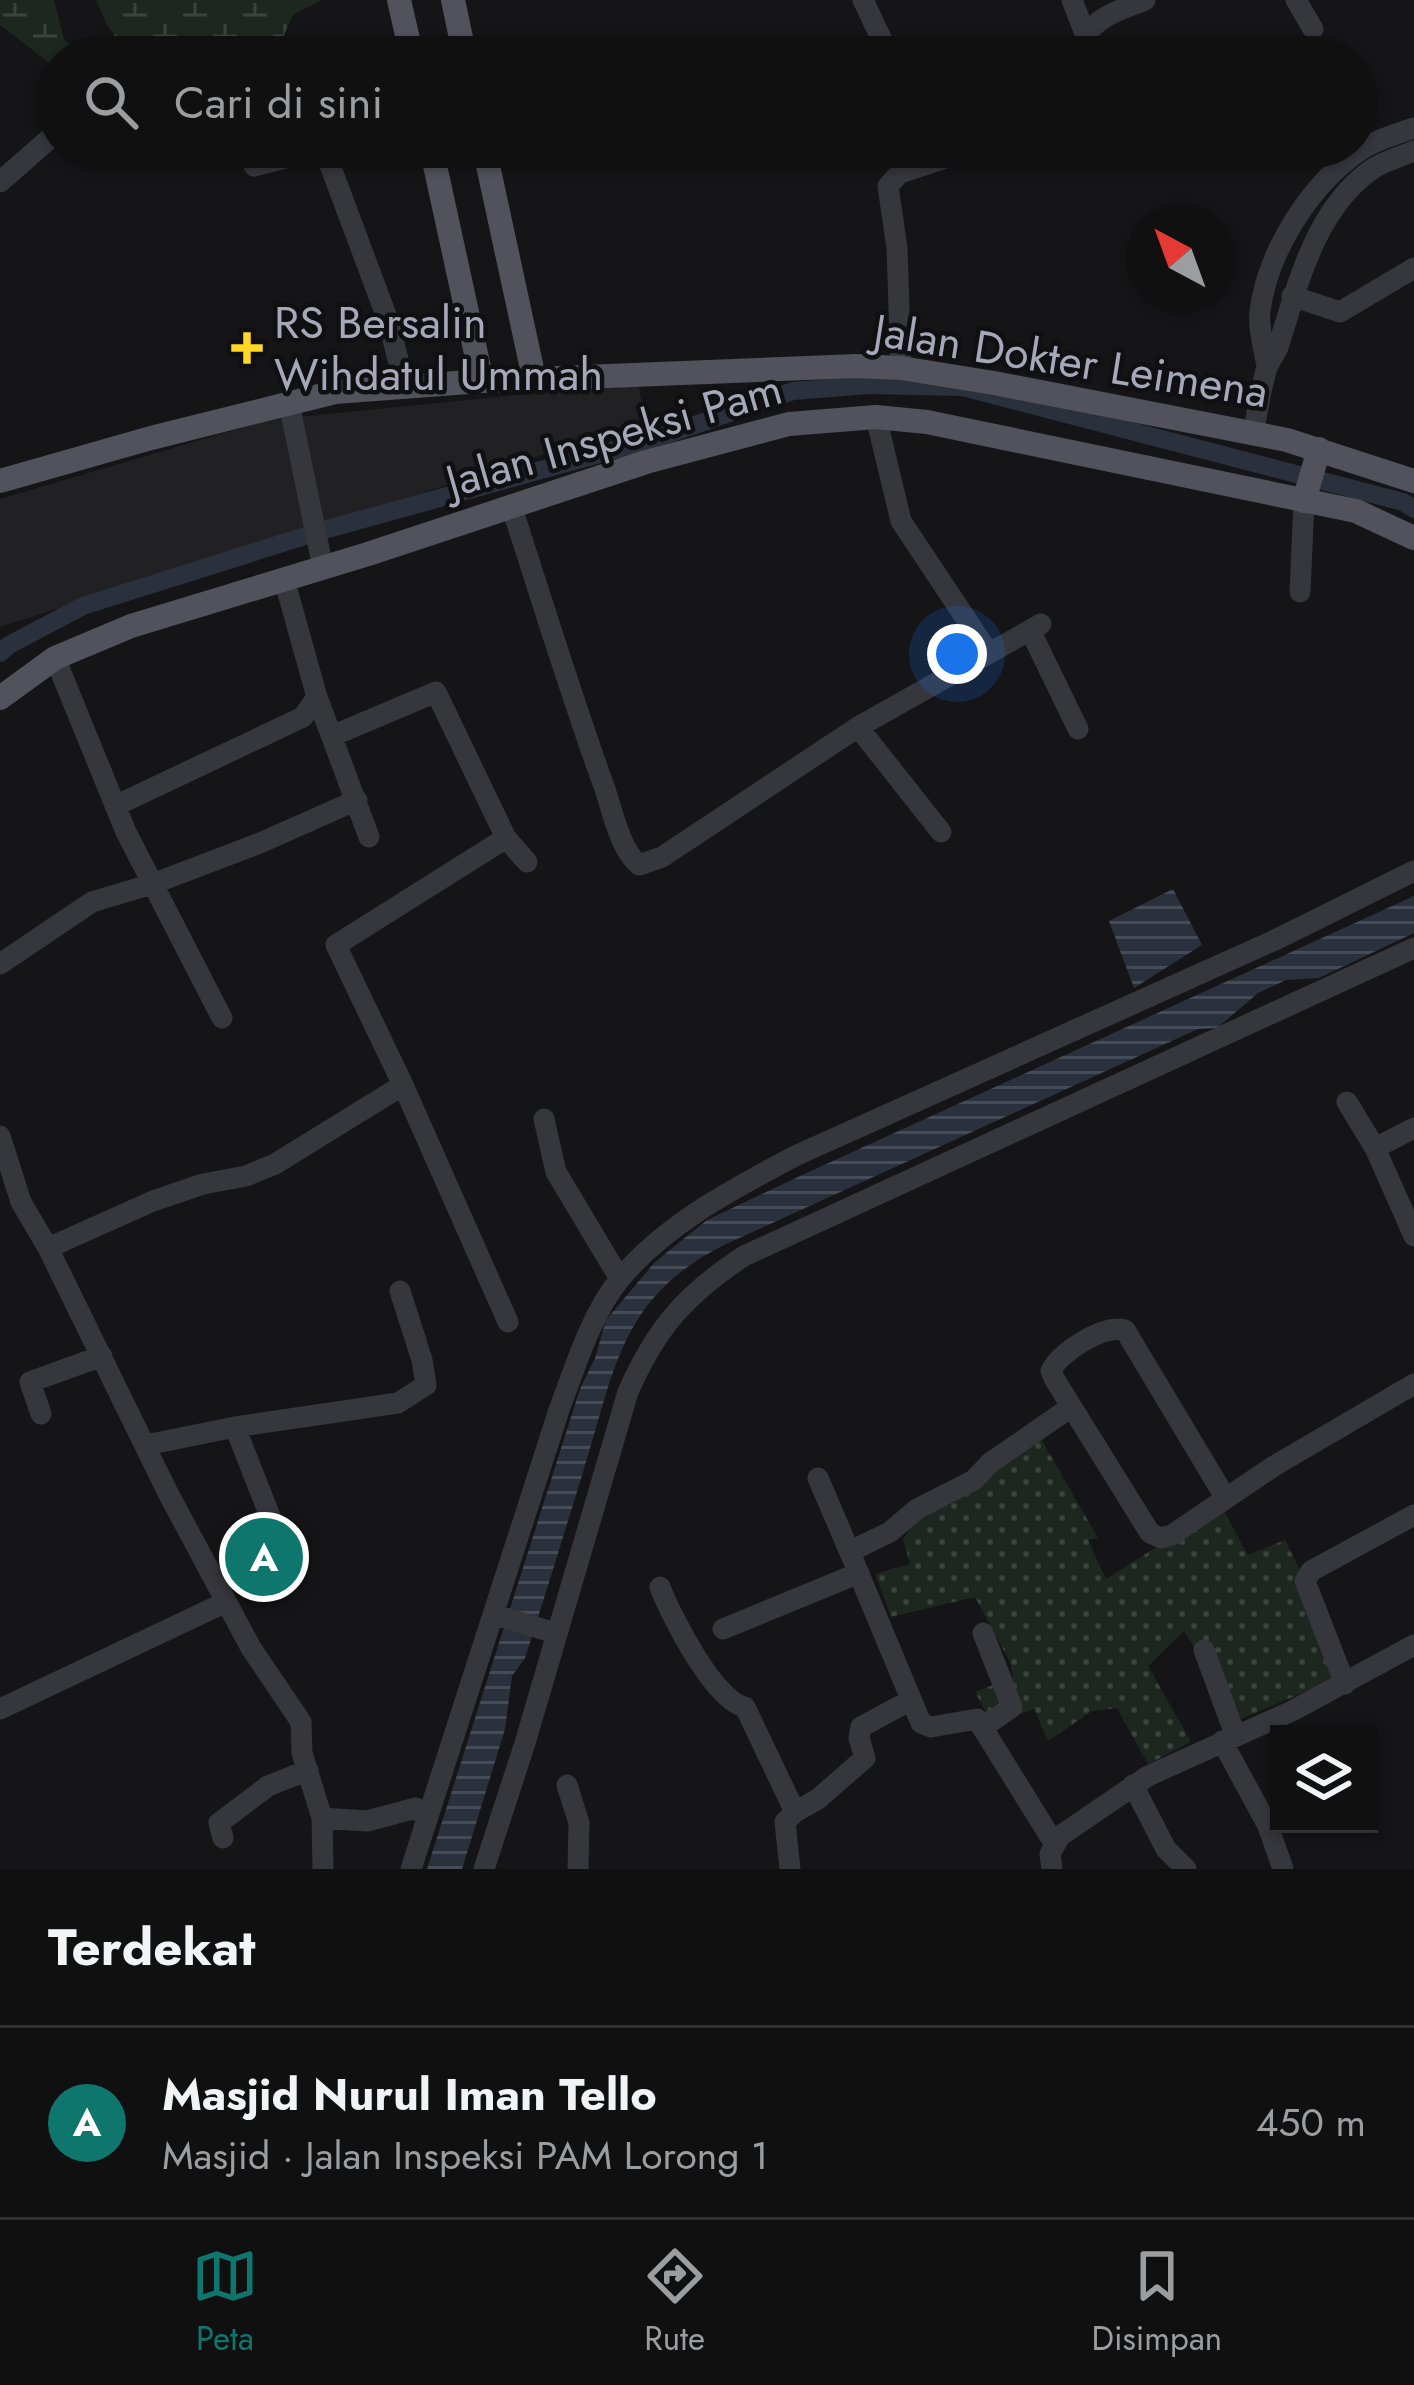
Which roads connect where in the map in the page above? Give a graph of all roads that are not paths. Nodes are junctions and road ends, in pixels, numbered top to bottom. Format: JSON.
{"nodes":[{"id":1,"x":399,"y":0,"type":"edge"},
{"id":2,"x":452,"y":0,"type":"edge"},
{"id":3,"x":863,"y":0,"type":"edge"},
{"id":4,"x":1072,"y":0,"type":"edge"},
{"id":5,"x":1145,"y":0,"type":"edge"},
{"id":6,"x":1296,"y":0,"type":"edge"},
{"id":7,"x":1313,"y":29,"type":"dead end"},
{"id":8,"x":407,"y":36,"type":"edge"},
{"id":9,"x":460,"y":36,"type":"edge"},
{"id":10,"x":880,"y":36,"type":"edge"},
{"id":11,"x":1085,"y":36,"type":"edge"},
{"id":12,"x":1093,"y":36,"type":"edge"},
{"id":13,"x":1414,"y":128,"type":"edge"},
{"id":14,"x":36,"y":150,"type":"edge"},
{"id":15,"x":1414,"y":151,"type":"edge"},
{"id":16,"x":1378,"y":152,"type":"edge"},
{"id":17,"x":1378,"y":157,"type":"edge"},
{"id":18,"x":334,"y":168,"type":"edge"},
{"id":19,"x":436,"y":168,"type":"edge"},
{"id":20,"x":489,"y":168,"type":"edge"},
{"id":21,"x":909,"y":168,"type":"edge"},
{"id":22,"x":1353,"y":168,"type":"edge"},
{"id":23,"x":1362,"y":168,"type":"edge"},
{"id":24,"x":0,"y":182,"type":"edge"},
{"id":25,"x":1414,"y":268,"type":"edge"},
{"id":26,"x":1292,"y":296,"type":"junction"},
{"id":27,"x":1267,"y":366,"type":"junction"},
{"id":28,"x":901,"y":368,"type":"junction"},
{"id":29,"x":535,"y":378,"type":"junction"},
{"id":30,"x":482,"y":381,"type":"junction"},
{"id":31,"x":405,"y":388,"type":"junction"},
{"id":32,"x":290,"y":403,"type":"junction"},
{"id":33,"x":876,"y":417,"type":"junction"},
{"id":34,"x":1253,"y":435,"type":"junction"},
{"id":35,"x":1319,"y":449,"type":"junction"},
{"id":36,"x":0,"y":481,"type":"edge"},
{"id":37,"x":1414,"y":482,"type":"edge"},
{"id":38,"x":1304,"y":501,"type":"junction"},
{"id":39,"x":511,"y":505,"type":"junction"},
{"id":40,"x":1414,"y":538,"type":"edge"},
{"id":41,"x":323,"y":568,"type":"junction"},
{"id":42,"x":284,"y":579,"type":"junction"},
{"id":43,"x":1300,"y":592,"type":"dead end"},
{"id":44,"x":988,"y":652,"type":"junction"},
{"id":45,"x":55,"y":658,"type":"junction"},
{"id":46,"x":317,"y":697,"type":"junction"},
{"id":47,"x":0,"y":698,"type":"edge"},
{"id":48,"x":858,"y":727,"type":"junction"},
{"id":49,"x":1078,"y":729,"type":"dead end"},
{"id":50,"x":332,"y":736,"type":"junction"},
{"id":51,"x":357,"y":800,"type":"junction"},
{"id":52,"x":115,"y":806,"type":"junction"},
{"id":53,"x":941,"y":832,"type":"dead end"},
{"id":54,"x":369,"y":837,"type":"dead end"},
{"id":55,"x":506,"y":838,"type":"junction"},
{"id":56,"x":527,"y":862,"type":"dead end"},
{"id":57,"x":1414,"y":871,"type":"edge"},
{"id":58,"x":155,"y":883,"type":"junction"},
{"id":59,"x":1414,"y":948,"type":"edge"},
{"id":60,"x":0,"y":964,"type":"edge"},
{"id":61,"x":223,"y":1018,"type":"dead end"},
{"id":62,"x":403,"y":1085,"type":"junction"},
{"id":63,"x":1347,"y":1102,"type":"dead end"},
{"id":64,"x":544,"y":1119,"type":"dead end"},
{"id":65,"x":1414,"y":1128,"type":"edge"},
{"id":66,"x":0,"y":1136,"type":"edge"},
{"id":67,"x":1376,"y":1148,"type":"junction"},
{"id":68,"x":9,"y":1191,"type":"edge"},
{"id":69,"x":1414,"y":1235,"type":"edge"},
{"id":70,"x":49,"y":1248,"type":"junction"},
{"id":71,"x":620,"y":1280,"type":"junction"},
{"id":72,"x":400,"y":1292,"type":"dead end"},
{"id":73,"x":508,"y":1322,"type":"dead end"},
{"id":74,"x":102,"y":1356,"type":"junction"},
{"id":75,"x":1414,"y":1384,"type":"edge"},
{"id":76,"x":1071,"y":1407,"type":"junction"},
{"id":77,"x":40,"y":1414,"type":"dead end"},
{"id":78,"x":235,"y":1426,"type":"junction"},
{"id":79,"x":146,"y":1445,"type":"junction"},
{"id":80,"x":818,"y":1478,"type":"dead end"},
{"id":81,"x":1226,"y":1497,"type":"junction"},
{"id":82,"x":1414,"y":1516,"type":"edge"},
{"id":83,"x":289,"y":1562,"type":"dead end"},
{"id":84,"x":855,"y":1564,"type":"junction"},
{"id":85,"x":660,"y":1587,"type":"dead end"},
{"id":86,"x":226,"y":1602,"type":"junction"},
{"id":87,"x":496,"y":1615,"type":"junction"},
{"id":88,"x":724,"y":1629,"type":"dead end"},
{"id":89,"x":555,"y":1633,"type":"junction"},
{"id":90,"x":983,"y":1633,"type":"dead end"},
{"id":91,"x":1414,"y":1645,"type":"edge"},
{"id":92,"x":1204,"y":1650,"type":"dead end"},
{"id":93,"x":1345,"y":1684,"type":"junction"},
{"id":94,"x":909,"y":1701,"type":"junction"},
{"id":95,"x":0,"y":1709,"type":"edge"},
{"id":96,"x":983,"y":1726,"type":"junction"},
{"id":97,"x":1228,"y":1737,"type":"junction"},
{"id":98,"x":308,"y":1770,"type":"junction"},
{"id":99,"x":568,"y":1785,"type":"dead end"},
{"id":100,"x":1133,"y":1785,"type":"junction"},
{"id":101,"x":795,"y":1812,"type":"junction"},
{"id":102,"x":322,"y":1818,"type":"junction"},
{"id":103,"x":427,"y":1818,"type":"junction"},
{"id":104,"x":223,"y":1838,"type":"dead end"},
{"id":105,"x":1054,"y":1843,"type":"junction"},
{"id":106,"x":323,"y":1869,"type":"edge"},
{"id":107,"x":411,"y":1869,"type":"edge"},
{"id":108,"x":484,"y":1869,"type":"edge"},
{"id":109,"x":578,"y":1869,"type":"edge"},
{"id":110,"x":790,"y":1869,"type":"edge"},
{"id":111,"x":1052,"y":1869,"type":"edge"},
{"id":112,"x":1186,"y":1869,"type":"edge"},
{"id":113,"x":1283,"y":1869,"type":"edge"}],
"edges":[{"from":1,"to":8,"type":"main road"},
{"from":2,"to":9,"type":"main road"},
{"from":3,"to":10,"type":"street"},
{"from":4,"to":11,"type":"street"},
{"from":5,"to":12,"type":"street"},
{"from":6,"to":7,"type":"street"},
{"from":13,"to":16,"type":"street"},
{"from":14,"to":24,"type":"street"},
{"from":15,"to":17,"type":"street"},
{"from":18,"to":31,"type":"street"},
{"from":19,"to":30,"type":"main road"},
{"from":20,"to":29,"type":"main road"},
{"from":21,"to":28,"type":"street"},
{"from":22,"to":27,"type":"street"},
{"from":23,"to":26,"type":"street"},
{"from":25,"to":26,"type":"street"},
{"from":26,"to":27,"type":"street"},
{"from":27,"to":34,"type":"street"},
{"from":28,"to":29,"type":"main road","name":"Jalan Dokter Leimena"},
{"from":28,"to":34,"type":"main road","name":"Jalan Dokter Leimena"},
{"from":29,"to":30,"type":"main road","name":"Jalan Dokter Leimena"},
{"from":30,"to":31,"type":"main road","name":"Jalan Dokter Leimena"},
{"from":31,"to":32,"type":"main road","name":"Jalan Dokter Leimena"},
{"from":32,"to":36,"type":"main road","name":"Jalan Dokter Leimena"},
{"from":32,"to":41,"type":"street"},
{"from":33,"to":38,"type":"main road","name":"Jalan Inspeksi Pam"},
{"from":33,"to":39,"type":"main road","name":"Jalan Inspeksi Pam"},
{"from":33,"to":44,"type":"street"},
{"from":34,"to":35,"type":"main road","name":"Jalan Dokter Leimena"},
{"from":35,"to":37,"type":"main road","name":"Jalan Dokter Leimena"},
{"from":35,"to":38,"type":"main road"},
{"from":38,"to":40,"type":"main road","name":"Jalan Inspeksi Pam"},
{"from":38,"to":43,"type":"street"},
{"from":39,"to":41,"type":"main road","name":"Jalan Inspeksi Pam"},
{"from":39,"to":48,"type":"street"},
{"from":41,"to":42,"type":"main road","name":"Jalan Inspeksi Pam"},
{"from":42,"to":45,"type":"main road","name":"Jalan Inspeksi Pam"},
{"from":42,"to":46,"type":"street"},
{"from":44,"to":48,"type":"street"},
{"from":44,"to":49,"type":"street"},
{"from":45,"to":47,"type":"main road","name":"Jalan Inspeksi Pam"},
{"from":45,"to":52,"type":"street"},
{"from":46,"to":50,"type":"street"},
{"from":46,"to":52,"type":"street"},
{"from":48,"to":53,"type":"street"},
{"from":50,"to":51,"type":"street"},
{"from":50,"to":55,"type":"street"},
{"from":51,"to":54,"type":"street"},
{"from":51,"to":58,"type":"street"},
{"from":52,"to":58,"type":"street"},
{"from":55,"to":56,"type":"street"},
{"from":55,"to":62,"type":"street"},
{"from":57,"to":71,"type":"street"},
{"from":58,"to":60,"type":"street"},
{"from":58,"to":61,"type":"street"},
{"from":59,"to":89,"type":"street"},
{"from":62,"to":70,"type":"street"},
{"from":62,"to":73,"type":"street"},
{"from":63,"to":67,"type":"street"},
{"from":64,"to":71,"type":"street"},
{"from":65,"to":67,"type":"street"},
{"from":66,"to":68,"type":"street"},
{"from":67,"to":69,"type":"street"},
{"from":68,"to":70,"type":"street"},
{"from":70,"to":74,"type":"street"},
{"from":71,"to":87,"type":"street"},
{"from":72,"to":78,"type":"street"},
{"from":74,"to":77,"type":"street"},
{"from":74,"to":79,"type":"street"},
{"from":75,"to":81,"type":"street"},
{"from":76,"to":81,"type":"street"},
{"from":76,"to":81,"type":"street"},
{"from":76,"to":84,"type":"street"},
{"from":78,"to":79,"type":"street"},
{"from":78,"to":83,"type":"street"},
{"from":79,"to":86,"type":"street"},
{"from":80,"to":84,"type":"street"},
{"from":82,"to":93,"type":"street"},
{"from":84,"to":88,"type":"street"},
{"from":84,"to":94,"type":"street"},
{"from":85,"to":101,"type":"street"},
{"from":86,"to":95,"type":"street"},
{"from":86,"to":98,"type":"street"},
{"from":87,"to":89,"type":"street"},
{"from":87,"to":103,"type":"street"},
{"from":89,"to":108,"type":"street"},
{"from":90,"to":96,"type":"street"},
{"from":91,"to":93,"type":"street"},
{"from":92,"to":97,"type":"street"},
{"from":93,"to":97,"type":"street"},
{"from":94,"to":96,"type":"street"},
{"from":94,"to":101,"type":"street"},
{"from":96,"to":105,"type":"street"},
{"from":97,"to":100,"type":"street"},
{"from":97,"to":113,"type":"street"},
{"from":98,"to":102,"type":"street"},
{"from":98,"to":104,"type":"street"},
{"from":99,"to":109,"type":"street"},
{"from":100,"to":105,"type":"street"},
{"from":100,"to":112,"type":"street"},
{"from":101,"to":110,"type":"street"},
{"from":102,"to":103,"type":"street"},
{"from":102,"to":106,"type":"street"},
{"from":103,"to":107,"type":"street"},
{"from":105,"to":111,"type":"street"}]}
